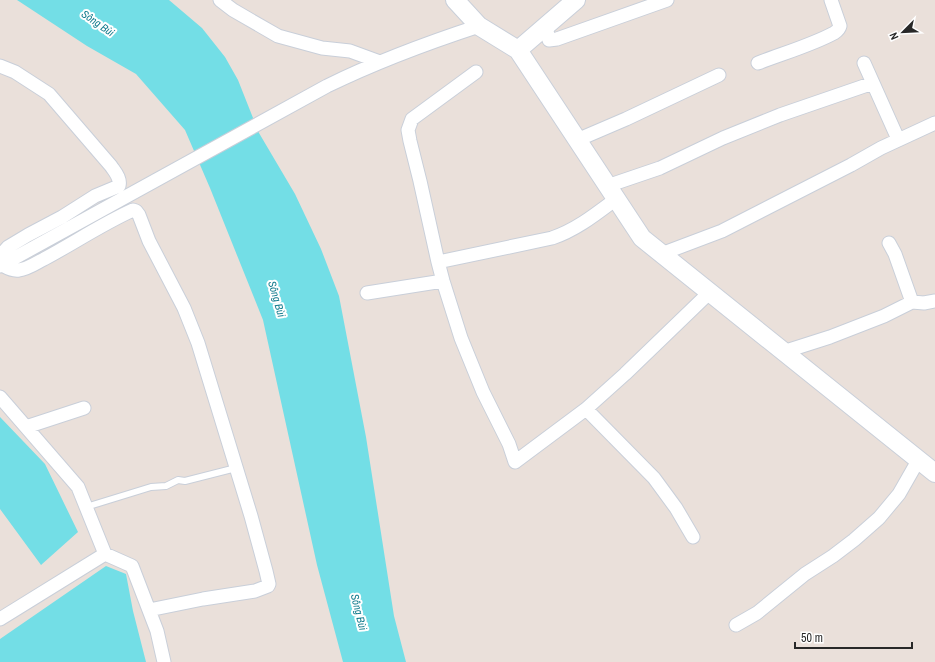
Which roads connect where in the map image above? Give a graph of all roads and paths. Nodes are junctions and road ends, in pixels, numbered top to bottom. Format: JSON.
{"nodes":[{"id":1,"x":220,"y":0,"type":"edge"},
{"id":2,"x":454,"y":0,"type":"edge"},
{"id":3,"x":576,"y":0,"type":"edge"},
{"id":4,"x":667,"y":0,"type":"edge"},
{"id":5,"x":831,"y":0,"type":"edge"},
{"id":6,"x":479,"y":26,"type":"junction"},
{"id":7,"x":546,"y":26,"type":"junction"},
{"id":8,"x":518,"y":50,"type":"junction"},
{"id":9,"x":380,"y":62,"type":"junction"},
{"id":10,"x":758,"y":63,"type":"dead end"},
{"id":11,"x":864,"y":63,"type":"dead end"},
{"id":12,"x":0,"y":66,"type":"edge"},
{"id":13,"x":476,"y":72,"type":"dead end"},
{"id":14,"x":719,"y":76,"type":"dead end"},
{"id":15,"x":874,"y":83,"type":"junction"},
{"id":16,"x":935,"y":123,"type":"edge"},
{"id":17,"x":898,"y":139,"type":"junction"},
{"id":18,"x":577,"y":140,"type":"junction"},
{"id":19,"x":612,"y":193,"type":"junction"},
{"id":20,"x":889,"y":243,"type":"dead end"},
{"id":21,"x":661,"y":254,"type":"junction"},
{"id":22,"x":438,"y":262,"type":"junction"},
{"id":23,"x":1,"y":266,"type":"edge"},
{"id":24,"x":443,"y":281,"type":"junction"},
{"id":25,"x":367,"y":293,"type":"dead end"},
{"id":26,"x":709,"y":293,"type":"junction"},
{"id":27,"x":935,"y":301,"type":"edge"},
{"id":28,"x":912,"y":302,"type":"junction"},
{"id":29,"x":783,"y":352,"type":"junction"},
{"id":30,"x":0,"y":397,"type":"edge"},
{"id":31,"x":84,"y":408,"type":"dead end"},
{"id":32,"x":586,"y":409,"type":"junction"},
{"id":33,"x":26,"y":427,"type":"junction"},
{"id":34,"x":919,"y":459,"type":"junction"},
{"id":35,"x":236,"y":468,"type":"junction"},
{"id":36,"x":935,"y":473,"type":"edge"},
{"id":37,"x":86,"y":507,"type":"junction"},
{"id":38,"x":693,"y":536,"type":"dead end"},
{"id":39,"x":105,"y":554,"type":"junction"},
{"id":40,"x":149,"y":610,"type":"junction"},
{"id":41,"x":0,"y":619,"type":"edge"},
{"id":42,"x":736,"y":625,"type":"dead end"},
{"id":43,"x":164,"y":662,"type":"edge"}],
"edges":[{"from":1,"to":9,"type":"street"},
{"from":2,"to":6,"type":"street"},
{"from":3,"to":7,"type":"street"},
{"from":4,"to":7,"type":"street"},
{"from":5,"to":10,"type":"street"},
{"from":6,"to":8,"type":"street"},
{"from":6,"to":9,"type":"street"},
{"from":7,"to":8,"type":"street"},
{"from":8,"to":18,"type":"street"},
{"from":9,"to":23,"type":"street"},
{"from":11,"to":15,"type":"street"},
{"from":12,"to":23,"type":"street"},
{"from":13,"to":22,"type":"street"},
{"from":14,"to":18,"type":"street"},
{"from":15,"to":17,"type":"street"},
{"from":15,"to":19,"type":"street"},
{"from":16,"to":17,"type":"street"},
{"from":17,"to":21,"type":"street"},
{"from":18,"to":19,"type":"street"},
{"from":19,"to":21,"type":"street"},
{"from":19,"to":22,"type":"street"},
{"from":20,"to":28,"type":"street"},
{"from":21,"to":26,"type":"street"},
{"from":22,"to":24,"type":"street"},
{"from":23,"to":35,"type":"street"},
{"from":24,"to":25,"type":"street"},
{"from":24,"to":32,"type":"street"},
{"from":26,"to":29,"type":"street"},
{"from":26,"to":32,"type":"street"},
{"from":27,"to":28,"type":"street"},
{"from":28,"to":29,"type":"street"},
{"from":29,"to":34,"type":"street"},
{"from":30,"to":33,"type":"street"},
{"from":31,"to":33,"type":"street"},
{"from":32,"to":38,"type":"street"},
{"from":33,"to":37,"type":"street"},
{"from":34,"to":36,"type":"street"},
{"from":34,"to":42,"type":"street"},
{"from":35,"to":37,"type":"lane"},
{"from":35,"to":40,"type":"street"},
{"from":37,"to":39,"type":"street"},
{"from":39,"to":40,"type":"street"},
{"from":39,"to":41,"type":"street"},
{"from":40,"to":43,"type":"street"}]}
